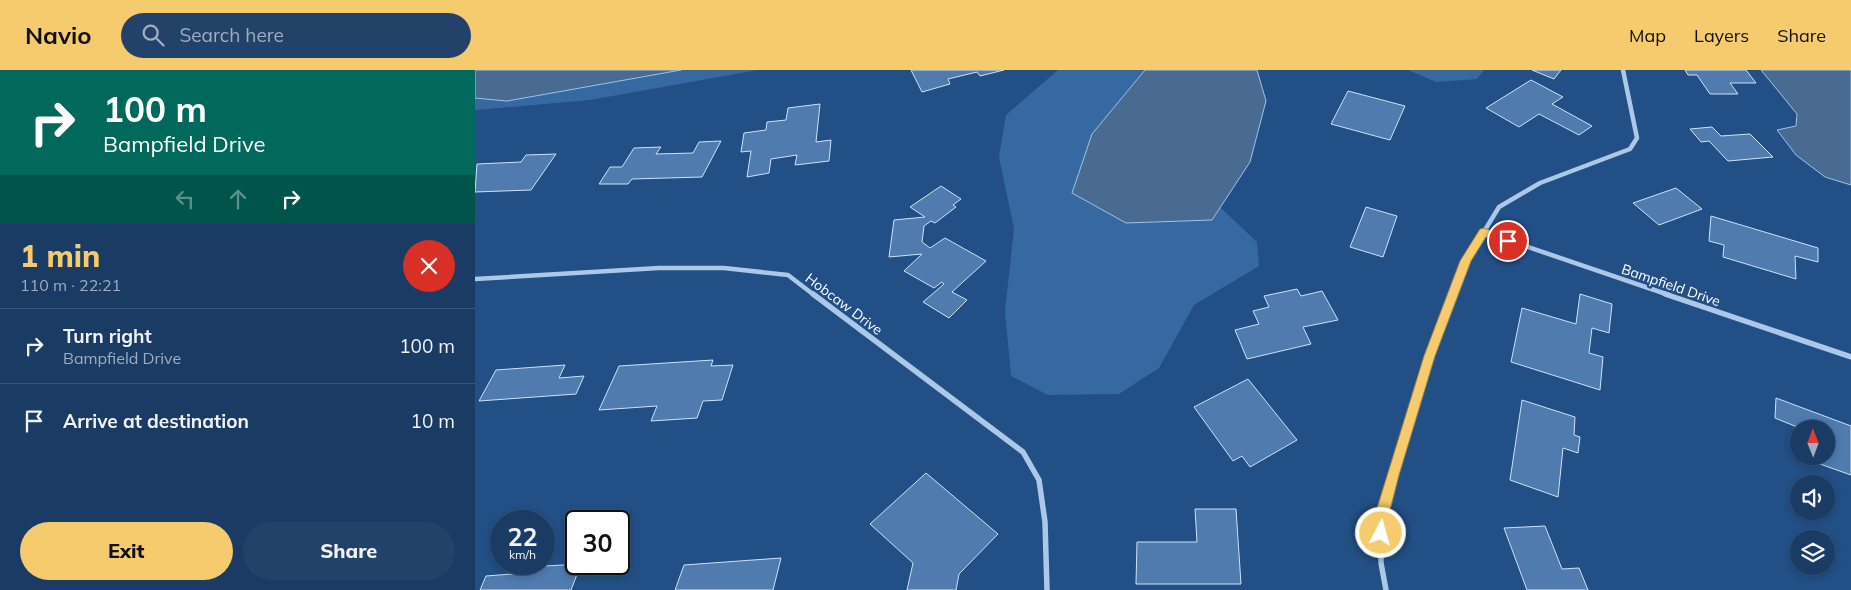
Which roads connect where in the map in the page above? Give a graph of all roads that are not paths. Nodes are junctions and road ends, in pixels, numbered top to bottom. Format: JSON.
{"nodes":[{"id":1,"x":1623,"y":70,"type":"edge"},
{"id":2,"x":1484,"y":232,"type":"junction"},
{"id":3,"x":475,"y":279,"type":"edge"},
{"id":4,"x":1851,"y":357,"type":"edge"},
{"id":5,"x":1047,"y":590,"type":"edge"},
{"id":6,"x":1386,"y":590,"type":"edge"}],
"edges":[{"from":1,"to":2,"type":"street"},
{"from":2,"to":4,"type":"street","name":"Bampfield Drive"},
{"from":2,"to":6,"type":"street"},
{"from":3,"to":5,"type":"street","name":"Hobcaw Drive"}]}
